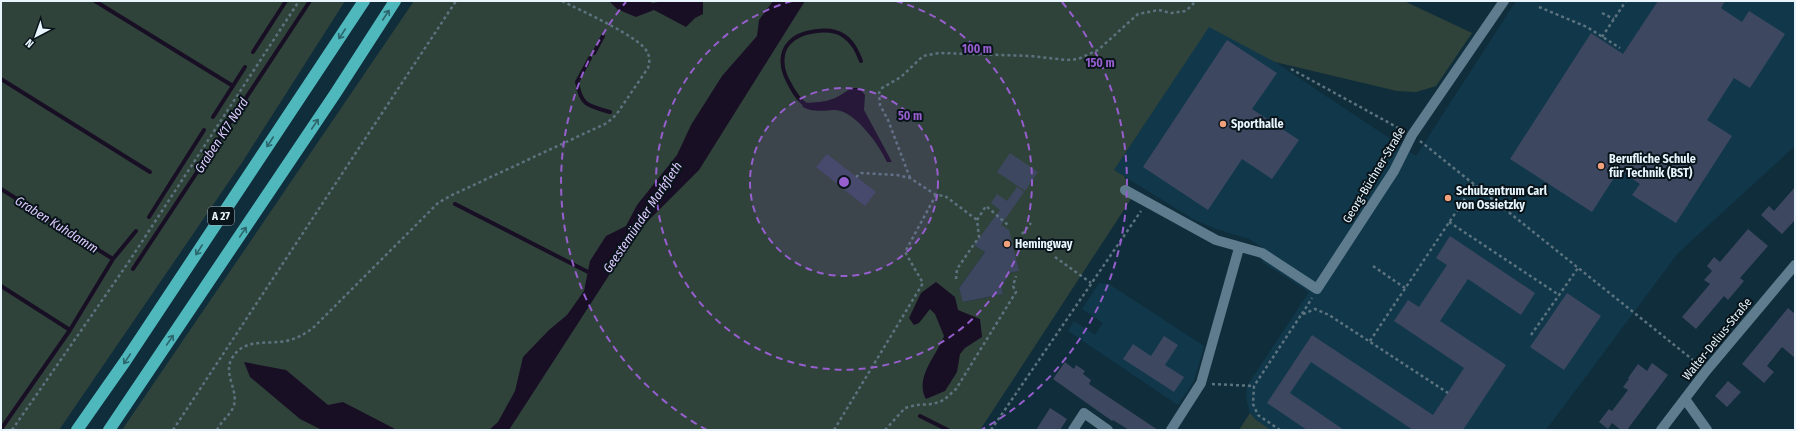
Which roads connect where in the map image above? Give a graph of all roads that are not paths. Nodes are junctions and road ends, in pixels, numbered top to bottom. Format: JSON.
{"nodes":[{"id":1,"x":364,"y":1,"type":"edge"},
{"id":2,"x":395,"y":1,"type":"edge"},
{"id":3,"x":1504,"y":1,"type":"edge"},
{"id":4,"x":1125,"y":190,"type":"dead end"},
{"id":5,"x":1240,"y":248,"type":"junction"},
{"id":6,"x":1795,"y":265,"type":"edge"},
{"id":7,"x":1685,"y":399,"type":"junction"},
{"id":8,"x":77,"y":430,"type":"edge"},
{"id":9,"x":109,"y":430,"type":"edge"},
{"id":10,"x":1073,"y":430,"type":"edge"},
{"id":11,"x":1108,"y":430,"type":"edge"},
{"id":12,"x":1170,"y":430,"type":"edge"},
{"id":13,"x":1661,"y":430,"type":"edge"},
{"id":14,"x":1707,"y":430,"type":"edge"}],
"edges":[{"from":1,"to":8,"type":"highway","number":"A 27","one_way":true},
{"from":9,"to":2,"type":"highway","number":"A 27","one_way":true},
{"from":3,"to":5,"type":"street","name":"Georg-Büchner-Straße"},
{"from":4,"to":5,"type":"street"},
{"from":5,"to":12,"type":"street"},
{"from":6,"to":7,"type":"street","name":"Walter-Delius-Straße"},
{"from":7,"to":13,"type":"street","name":"Walter-Delius-Straße"},
{"from":7,"to":14,"type":"street"},
{"from":10,"to":11,"type":"street"}]}
